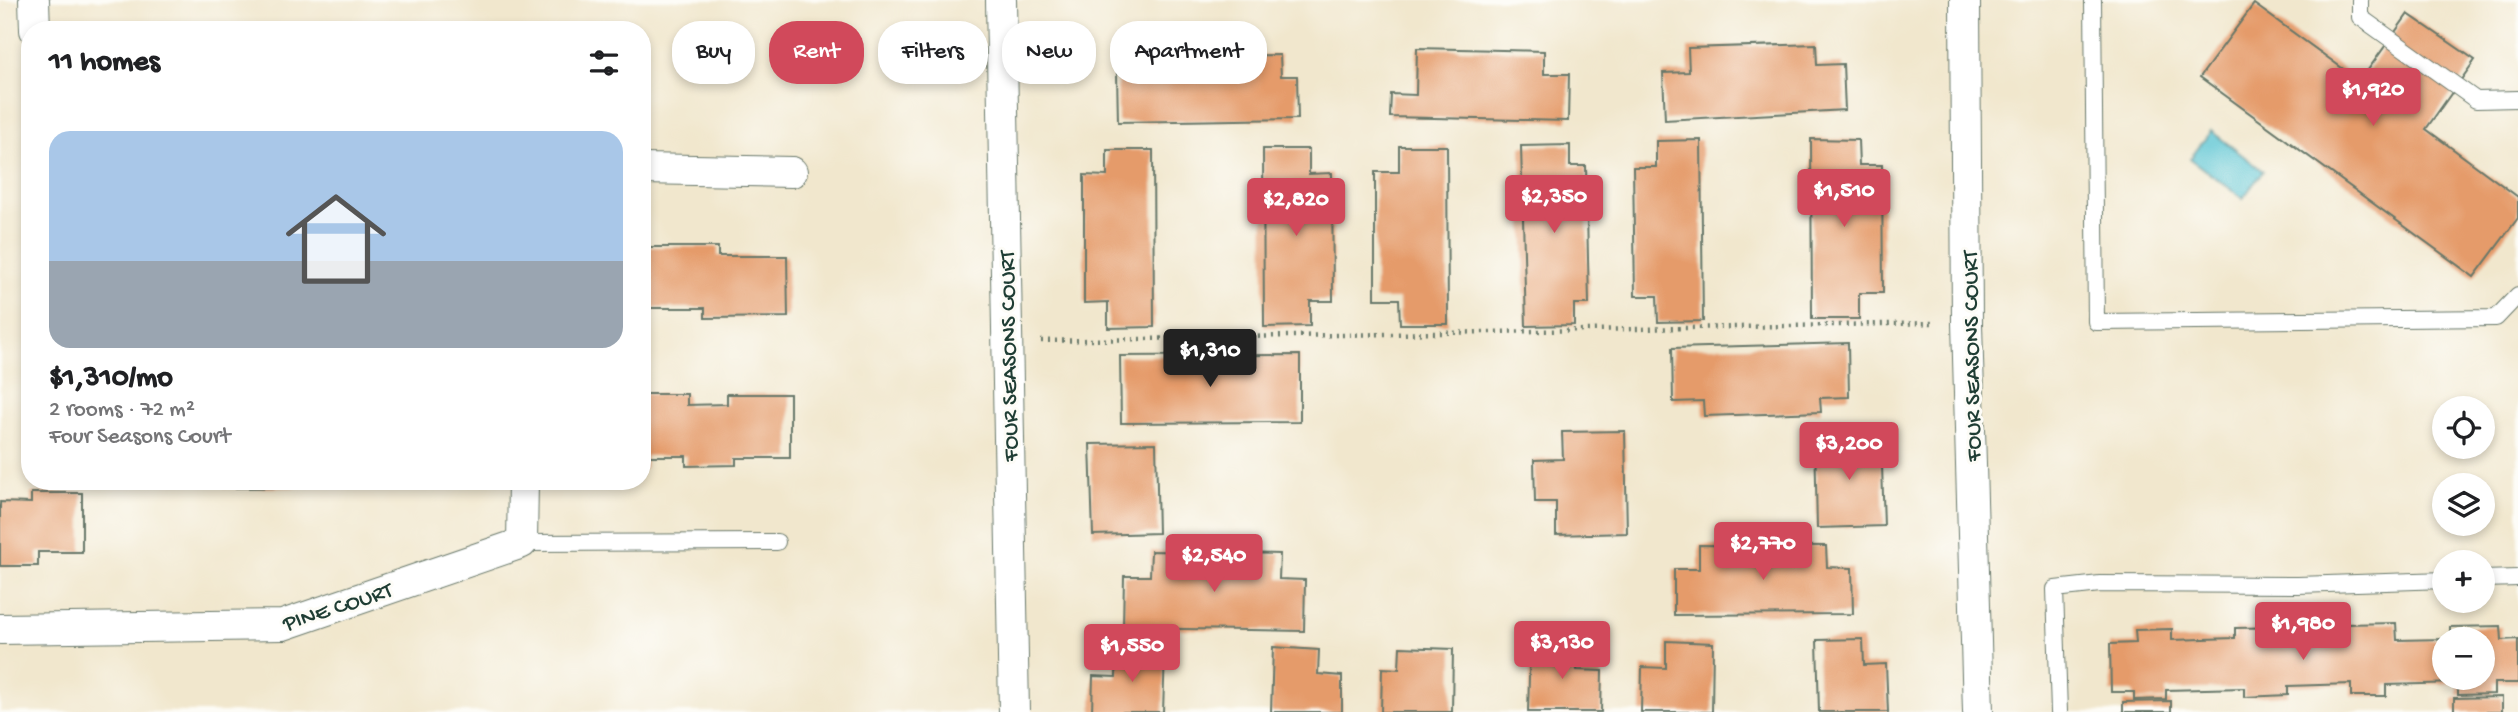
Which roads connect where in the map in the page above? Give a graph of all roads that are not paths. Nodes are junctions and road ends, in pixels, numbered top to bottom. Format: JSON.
{"nodes":[{"id":1,"x":34,"y":0,"type":"edge"},
{"id":2,"x":1001,"y":0,"type":"edge"},
{"id":3,"x":1965,"y":0,"type":"edge"},
{"id":4,"x":2093,"y":0,"type":"edge"},
{"id":5,"x":2360,"y":0,"type":"edge"},
{"id":6,"x":35,"y":21,"type":"edge"},
{"id":7,"x":2518,"y":99,"type":"edge"},
{"id":8,"x":651,"y":169,"type":"edge"},
{"id":9,"x":792,"y":172,"type":"dead end"},
{"id":10,"x":2518,"y":295,"type":"edge"},
{"id":11,"x":523,"y":490,"type":"edge"},
{"id":12,"x":777,"y":542,"type":"dead end"},
{"id":13,"x":522,"y":543,"type":"junction"},
{"id":14,"x":2518,"y":578,"type":"edge"},
{"id":15,"x":2495,"y":579,"type":"edge"},
{"id":16,"x":2432,"y":580,"type":"edge"},
{"id":17,"x":0,"y":629,"type":"edge"},
{"id":18,"x":1014,"y":712,"type":"edge"},
{"id":19,"x":1978,"y":712,"type":"edge"},
{"id":20,"x":2059,"y":712,"type":"edge"}],
"edges":[{"from":1,"to":6,"type":"street"},
{"from":2,"to":18,"type":"street","name":"FOUR SEASONS COURT"},
{"from":3,"to":19,"type":"street","name":"FOUR SEASONS COURT"},
{"from":4,"to":10,"type":"lane"},
{"from":5,"to":7,"type":"lane"},
{"from":8,"to":9,"type":"street"},
{"from":11,"to":13,"type":"street"},
{"from":12,"to":13,"type":"lane"},
{"from":13,"to":17,"type":"street","name":"PINE COURT"},
{"from":14,"to":15,"type":"lane"},
{"from":16,"to":20,"type":"lane"}]}
